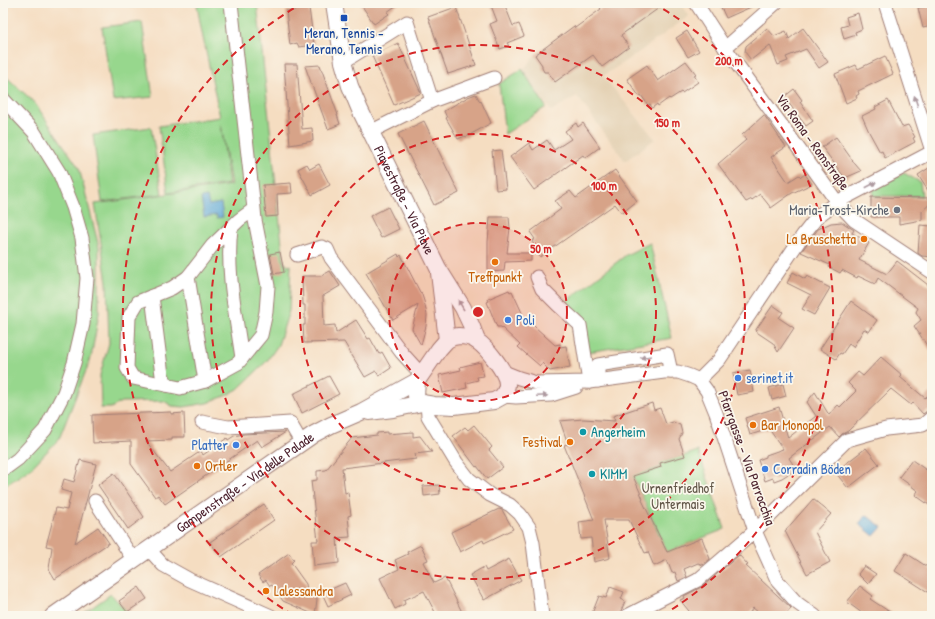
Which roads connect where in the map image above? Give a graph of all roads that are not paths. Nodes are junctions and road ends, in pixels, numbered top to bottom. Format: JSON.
{"nodes":[{"id":1,"x":231,"y":3,"type":"edge"},
{"id":2,"x":334,"y":3,"type":"edge"},
{"id":3,"x":696,"y":3,"type":"edge"},
{"id":4,"x":776,"y":3,"type":"edge"},
{"id":5,"x":885,"y":3,"type":"edge"},
{"id":6,"x":725,"y":48,"type":"junction"},
{"id":7,"x":343,"y":62,"type":"junction"},
{"id":8,"x":494,"y":78,"type":"dead end"},
{"id":9,"x":3,"y":99,"type":"edge"},
{"id":10,"x":432,"y":101,"type":"junction"},
{"id":11,"x":370,"y":132,"type":"junction"},
{"id":12,"x":932,"y":152,"type":"edge"},
{"id":13,"x":837,"y":202,"type":"junction"},
{"id":14,"x":254,"y":209,"type":"junction"},
{"id":15,"x":231,"y":228,"type":"junction"},
{"id":16,"x":297,"y":255,"type":"dead end"},
{"id":17,"x":438,"y":268,"type":"junction"},
{"id":18,"x":932,"y":272,"type":"edge"},
{"id":19,"x":188,"y":277,"type":"junction"},
{"id":20,"x":537,"y":277,"type":"dead end"},
{"id":21,"x":152,"y":296,"type":"junction"},
{"id":22,"x":448,"y":340,"type":"junction"},
{"id":23,"x":477,"y":341,"type":"junction"},
{"id":24,"x":242,"y":358,"type":"junction"},
{"id":25,"x":504,"y":372,"type":"junction"},
{"id":26,"x":670,"y":372,"type":"junction"},
{"id":27,"x":419,"y":377,"type":"junction"},
{"id":28,"x":699,"y":380,"type":"junction"},
{"id":29,"x":205,"y":381,"type":"junction"},
{"id":30,"x":594,"y":381,"type":"junction"},
{"id":31,"x":167,"y":385,"type":"junction"},
{"id":32,"x":503,"y":396,"type":"junction"},
{"id":33,"x":424,"y":404,"type":"junction"},
{"id":34,"x":361,"y":412,"type":"junction"},
{"id":35,"x":932,"y":417,"type":"edge"},
{"id":36,"x":202,"y":422,"type":"dead end"},
{"id":37,"x":297,"y":435,"type":"dead end"},
{"id":38,"x":3,"y":470,"type":"edge"},
{"id":39,"x":95,"y":501,"type":"dead end"},
{"id":40,"x":755,"y":531,"type":"junction"},
{"id":41,"x":150,"y":548,"type":"junction"},
{"id":42,"x":133,"y":559,"type":"junction"},
{"id":43,"x":53,"y":616,"type":"edge"},
{"id":44,"x":271,"y":616,"type":"edge"},
{"id":45,"x":542,"y":616,"type":"edge"},
{"id":46,"x":627,"y":616,"type":"edge"},
{"id":47,"x":815,"y":616,"type":"edge"}],
"edges":[{"from":1,"to":14,"type":"street"},
{"from":2,"to":7,"type":"main road","name":"Piavestraße - Via Piave"},
{"from":3,"to":6,"type":"street","name":"Via Roma - Romstraße"},
{"from":4,"to":6,"type":"street"},
{"from":12,"to":5,"type":"street","one_way":true},
{"from":6,"to":13,"type":"street","name":"Via Roma - Romstraße"},
{"from":7,"to":10,"type":"street"},
{"from":7,"to":11,"type":"main road","name":"Piavestraße - Via Piave"},
{"from":8,"to":10,"type":"street","name":"Piavestraße - Via Piave"},
{"from":9,"to":38,"type":"street"},
{"from":10,"to":11,"type":"street","name":"Piavestraße - Via Piave"},
{"from":11,"to":17,"type":"main road","name":"Piavestraße - Via Piave"},
{"from":13,"to":12,"type":"street","one_way":true},
{"from":13,"to":18,"type":"street","name":"Via Roma - Romstraße"},
{"from":13,"to":28,"type":"street"},
{"from":14,"to":15,"type":"street"},
{"from":14,"to":24,"type":"street"},
{"from":15,"to":19,"type":"street"},
{"from":15,"to":24,"type":"street"},
{"from":16,"to":27,"type":"street"},
{"from":17,"to":22,"type":"main road","name":"Piavestraße - Via Piave"},
{"from":23,"to":17,"type":"main road","name":"Piavestraße - Via Piave","one_way":true},
{"from":19,"to":21,"type":"street"},
{"from":19,"to":29,"type":"street"},
{"from":20,"to":30,"type":"street"},
{"from":21,"to":31,"type":"street"},
{"from":21,"to":31,"type":"street"},
{"from":22,"to":23,"type":"main road"},
{"from":22,"to":27,"type":"main road"},
{"from":23,"to":25,"type":"main road"},
{"from":24,"to":29,"type":"street"},
{"from":25,"to":30,"type":"street"},
{"from":25,"to":32,"type":"main road"},
{"from":26,"to":28,"type":"street"},
{"from":26,"to":30,"type":"street"},
{"from":26,"to":30,"type":"street","one_way":true},
{"from":27,"to":33,"type":"main road"},
{"from":27,"to":34,"type":"main road","name":"Gampenstraße - Via delle Palade"},
{"from":28,"to":40,"type":"street","name":"Pfarrgasse - Via Parrocchia"},
{"from":29,"to":31,"type":"street"},
{"from":32,"to":30,"type":"street","one_way":true},
{"from":32,"to":33,"type":"main road"},
{"from":33,"to":34,"type":"main road","name":"Gampenstraße - Via delle Palade"},
{"from":33,"to":45,"type":"street"},
{"from":34,"to":41,"type":"main road","name":"Gampenstraße - Via delle Palade"},
{"from":35,"to":40,"type":"street"},
{"from":36,"to":37,"type":"street","name":"Gampenstraße - Via delle Palade"},
{"from":39,"to":42,"type":"street"},
{"from":40,"to":46,"type":"street"},
{"from":40,"to":47,"type":"street","name":"Pfarrgasse - Via Parrocchia"},
{"from":41,"to":42,"type":"main road","name":"Gampenstraße - Via delle Palade"},
{"from":41,"to":44,"type":"street"},
{"from":42,"to":43,"type":"main road","name":"Gampenstraße - Via delle Palade"}]}
